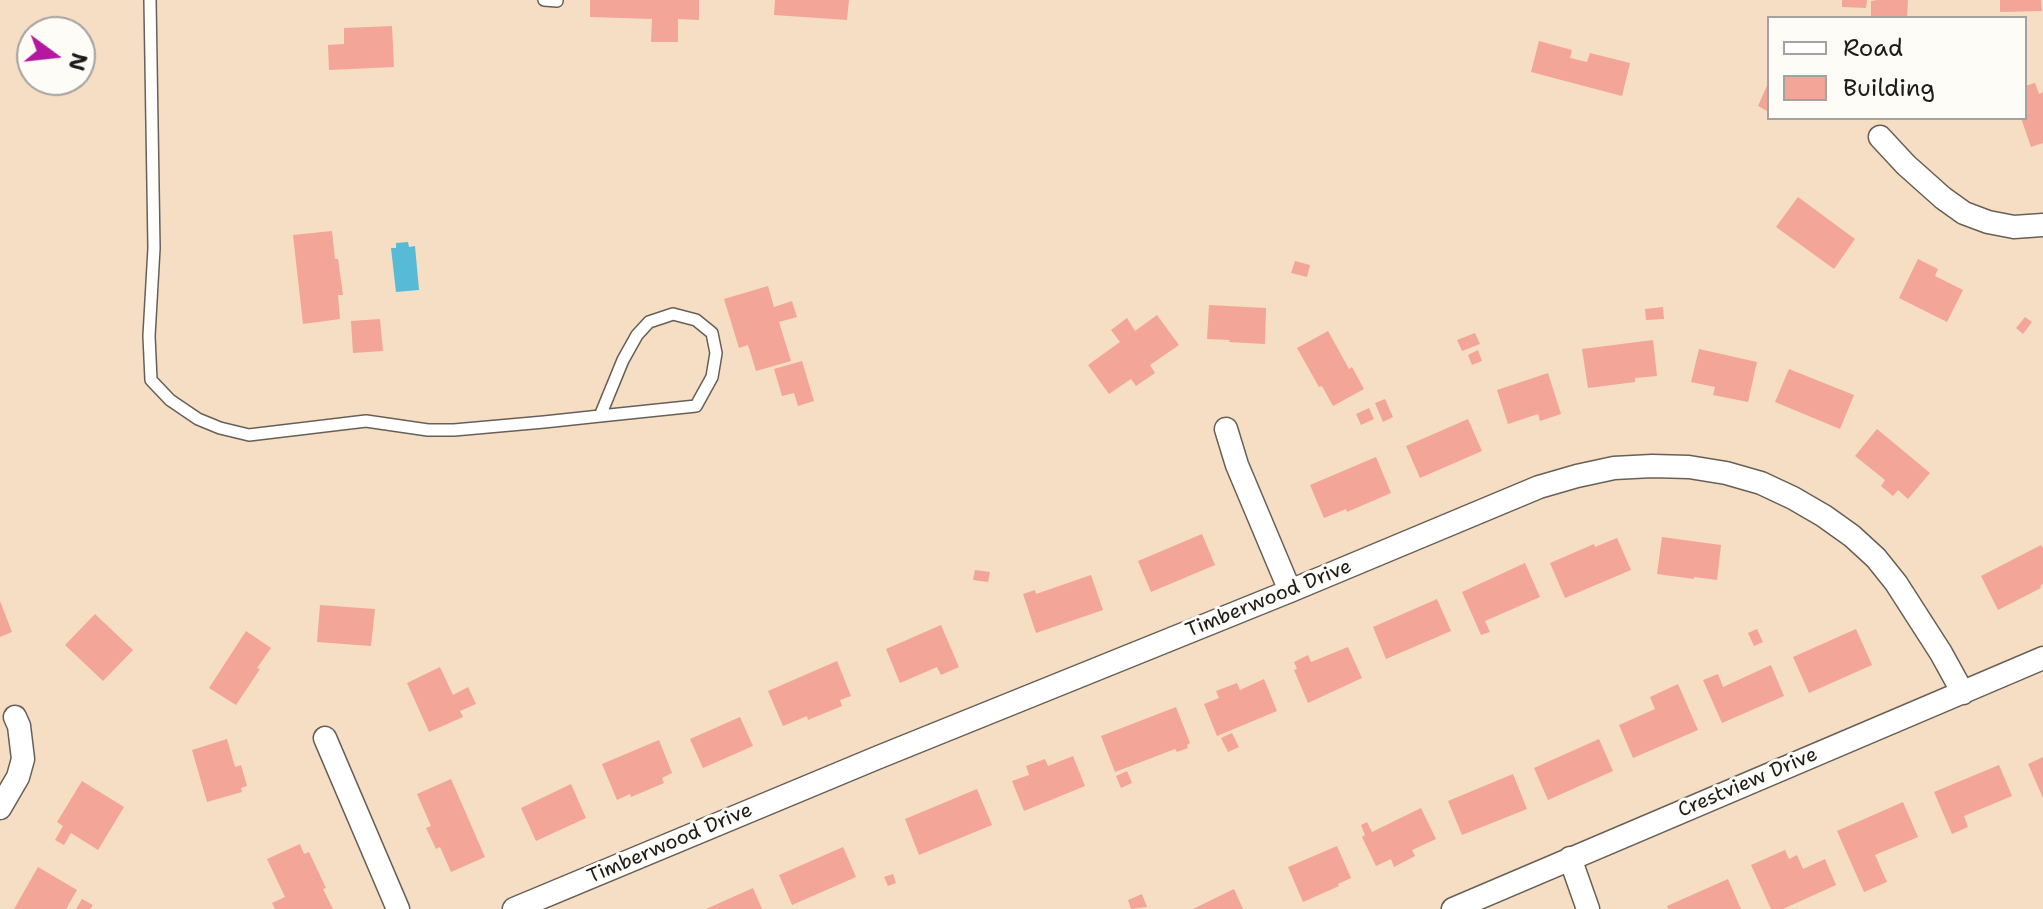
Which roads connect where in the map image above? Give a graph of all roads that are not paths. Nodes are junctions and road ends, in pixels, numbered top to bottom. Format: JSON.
{"nodes":[{"id":1,"x":150,"y":0,"type":"edge"},
{"id":2,"x":544,"y":0,"type":"edge"},
{"id":3,"x":557,"y":1,"type":"edge"},
{"id":4,"x":1880,"y":137,"type":"dead end"},
{"id":5,"x":2043,"y":225,"type":"edge"},
{"id":6,"x":600,"y":416,"type":"junction"},
{"id":7,"x":1226,"y":429,"type":"dead end"},
{"id":8,"x":1290,"y":591,"type":"junction"},
{"id":9,"x":2043,"y":658,"type":"edge"},
{"id":10,"x":1963,"y":693,"type":"junction"},
{"id":11,"x":15,"y":717,"type":"dead end"},
{"id":12,"x":325,"y":738,"type":"dead end"},
{"id":13,"x":0,"y":808,"type":"edge"},
{"id":14,"x":1570,"y":858,"type":"junction"},
{"id":15,"x":398,"y":909,"type":"edge"},
{"id":16,"x":514,"y":909,"type":"edge"},
{"id":17,"x":1453,"y":909,"type":"edge"},
{"id":18,"x":1588,"y":909,"type":"edge"}],
"edges":[{"from":1,"to":6,"type":"lane"},
{"from":2,"to":3,"type":"lane"},
{"from":4,"to":5,"type":"street"},
{"from":6,"to":6,"type":"lane"},
{"from":7,"to":8,"type":"street"},
{"from":8,"to":10,"type":"street","name":"Timberwood Drive"},
{"from":8,"to":16,"type":"street","name":"Timberwood Drive"},
{"from":9,"to":10,"type":"street","name":"Crestview Drive"},
{"from":10,"to":14,"type":"street","name":"Crestview Drive"},
{"from":11,"to":13,"type":"street"},
{"from":12,"to":15,"type":"street"},
{"from":14,"to":17,"type":"street","name":"Crestview Drive"},
{"from":14,"to":18,"type":"street"}]}
